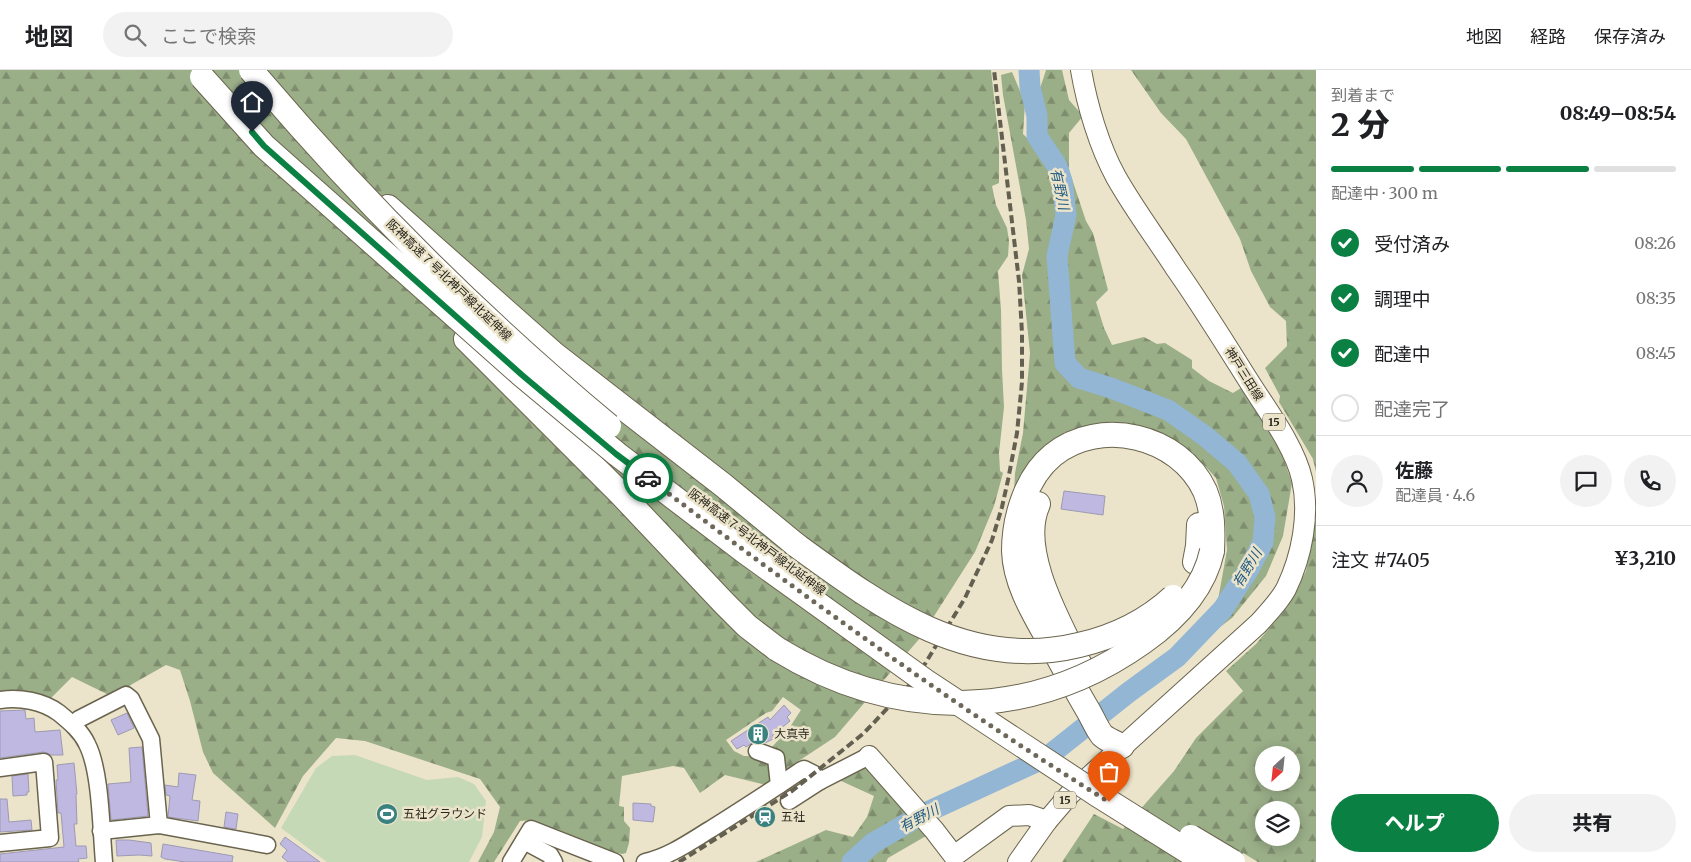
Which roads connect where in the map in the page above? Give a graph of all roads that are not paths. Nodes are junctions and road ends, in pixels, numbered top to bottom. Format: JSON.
{"nodes":[{"id":1,"x":251,"y":70,"type":"edge"},
{"id":2,"x":1081,"y":70,"type":"edge"},
{"id":3,"x":199,"y":73,"type":"edge"},
{"id":4,"x":311,"y":140,"type":"junction"},
{"id":5,"x":407,"y":272,"type":"junction"},
{"id":6,"x":1127,"y":442,"type":"junction"},
{"id":7,"x":0,"y":700,"type":"edge"},
{"id":8,"x":74,"y":725,"type":"junction"},
{"id":9,"x":1113,"y":736,"type":"junction"},
{"id":10,"x":757,"y":750,"type":"dead end"},
{"id":11,"x":869,"y":756,"type":"joint"},
{"id":12,"x":0,"y":768,"type":"edge"},
{"id":13,"x":820,"y":781,"type":"junction"},
{"id":14,"x":779,"y":785,"type":"junction"},
{"id":15,"x":789,"y":801,"type":"dead end"},
{"id":16,"x":1047,"y":822,"type":"junction"},
{"id":17,"x":159,"y":825,"type":"junction"},
{"id":18,"x":101,"y":831,"type":"junction"},
{"id":19,"x":527,"y":835,"type":"junction"},
{"id":20,"x":0,"y":843,"type":"edge"},
{"id":21,"x":267,"y":844,"type":"dead end"},
{"id":22,"x":950,"y":859,"type":"edge"},
{"id":23,"x":104,"y":862,"type":"edge"},
{"id":24,"x":511,"y":862,"type":"edge"},
{"id":25,"x":554,"y":862,"type":"edge"},
{"id":26,"x":614,"y":862,"type":"edge"},
{"id":27,"x":645,"y":862,"type":"edge"},
{"id":28,"x":1018,"y":862,"type":"edge"},
{"id":29,"x":1205,"y":862,"type":"edge"},
{"id":30,"x":1234,"y":862,"type":"edge"}],
"edges":[{"from":1,"to":4,"type":"highway","name":"阪神高速７号北神戸線北延伸線","bridge":true},
{"from":2,"to":9,"type":"main road","name":"神戸三田線","number":"15"},
{"from":3,"to":5,"type":"highway","name":"阪神高速７号北神戸線北延伸線","bridge":true},
{"from":4,"to":6,"type":"highway","bridge":true},
{"from":4,"to":30,"type":"highway","name":"阪神高速７号北神戸線北延伸線","bridge":true},
{"from":5,"to":6,"type":"highway","bridge":true},
{"from":5,"to":29,"type":"highway","name":"阪神高速７号北神戸線北延伸線","bridge":true},
{"from":6,"to":9,"type":"highway"},
{"from":7,"to":8,"type":"street"},
{"from":8,"to":17,"type":"street"},
{"from":8,"to":18,"type":"street"},
{"from":9,"to":16,"type":"main road","name":"神戸三田線","number":"15"},
{"from":10,"to":14,"type":"street"},
{"from":11,"to":13,"type":"street"},
{"from":11,"to":22,"type":"main road"},
{"from":12,"to":20,"type":"street"},
{"from":13,"to":14,"type":"street"},
{"from":13,"to":15,"type":"street"},
{"from":14,"to":27,"type":"street"},
{"from":16,"to":22,"type":"main road"},
{"from":16,"to":28,"type":"main road","name":"神戸三田線","number":"15"},
{"from":17,"to":18,"type":"street"},
{"from":17,"to":21,"type":"street"},
{"from":18,"to":23,"type":"street"},
{"from":19,"to":24,"type":"street"},
{"from":19,"to":25,"type":"street"},
{"from":19,"to":26,"type":"street"}]}
